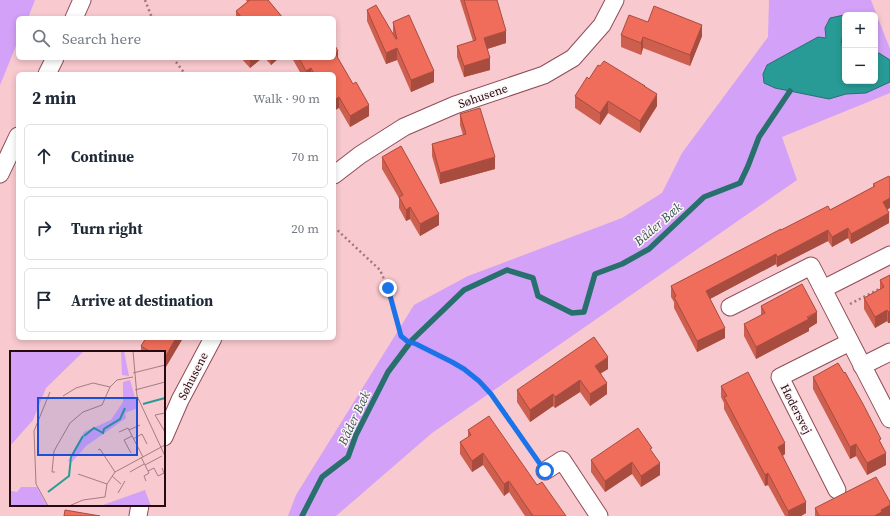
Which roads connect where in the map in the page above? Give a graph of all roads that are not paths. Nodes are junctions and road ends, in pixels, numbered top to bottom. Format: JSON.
{"nodes":[{"id":1,"x":82,"y":0,"type":"edge"},
{"id":2,"x":615,"y":0,"type":"edge"},
{"id":3,"x":75,"y":16,"type":"edge"},
{"id":4,"x":54,"y":60,"type":"edge"},
{"id":5,"x":48,"y":72,"type":"edge"},
{"id":6,"x":16,"y":140,"type":"edge"},
{"id":7,"x":336,"y":173,"type":"edge"},
{"id":8,"x":0,"y":174,"type":"edge"},
{"id":9,"x":890,"y":255,"type":"edge"},
{"id":10,"x":823,"y":289,"type":"junction"},
{"id":11,"x":730,"y":307,"type":"dead end"},
{"id":12,"x":212,"y":340,"type":"edge"},
{"id":13,"x":850,"y":342,"type":"junction"},
{"id":14,"x":890,"y":352,"type":"edge"},
{"id":15,"x":862,"y":366,"type":"junction"},
{"id":16,"x":890,"y":419,"type":"edge"},
{"id":17,"x":165,"y":435,"type":"edge"},
{"id":18,"x":545,"y":471,"type":"road end"},
{"id":19,"x":837,"y":490,"type":"dead end"},
{"id":20,"x":140,"y":506,"type":"edge"},
{"id":21,"x":138,"y":516,"type":"edge"},
{"id":22,"x":599,"y":516,"type":"edge"}],
"edges":[{"from":1,"to":3,"type":"street"},
{"from":2,"to":7,"type":"street","name":"Søhusene"},
{"from":4,"to":5,"type":"street"},
{"from":6,"to":8,"type":"street"},
{"from":9,"to":10,"type":"street"},
{"from":10,"to":11,"type":"street"},
{"from":10,"to":13,"type":"street"},
{"from":12,"to":17,"type":"street","name":"Søhusene"},
{"from":13,"to":15,"type":"street"},
{"from":13,"to":19,"type":"street","name":"Hødersvej"},
{"from":14,"to":15,"type":"street"},
{"from":15,"to":16,"type":"street"},
{"from":18,"to":22,"type":"street"},
{"from":20,"to":21,"type":"street"}]}
